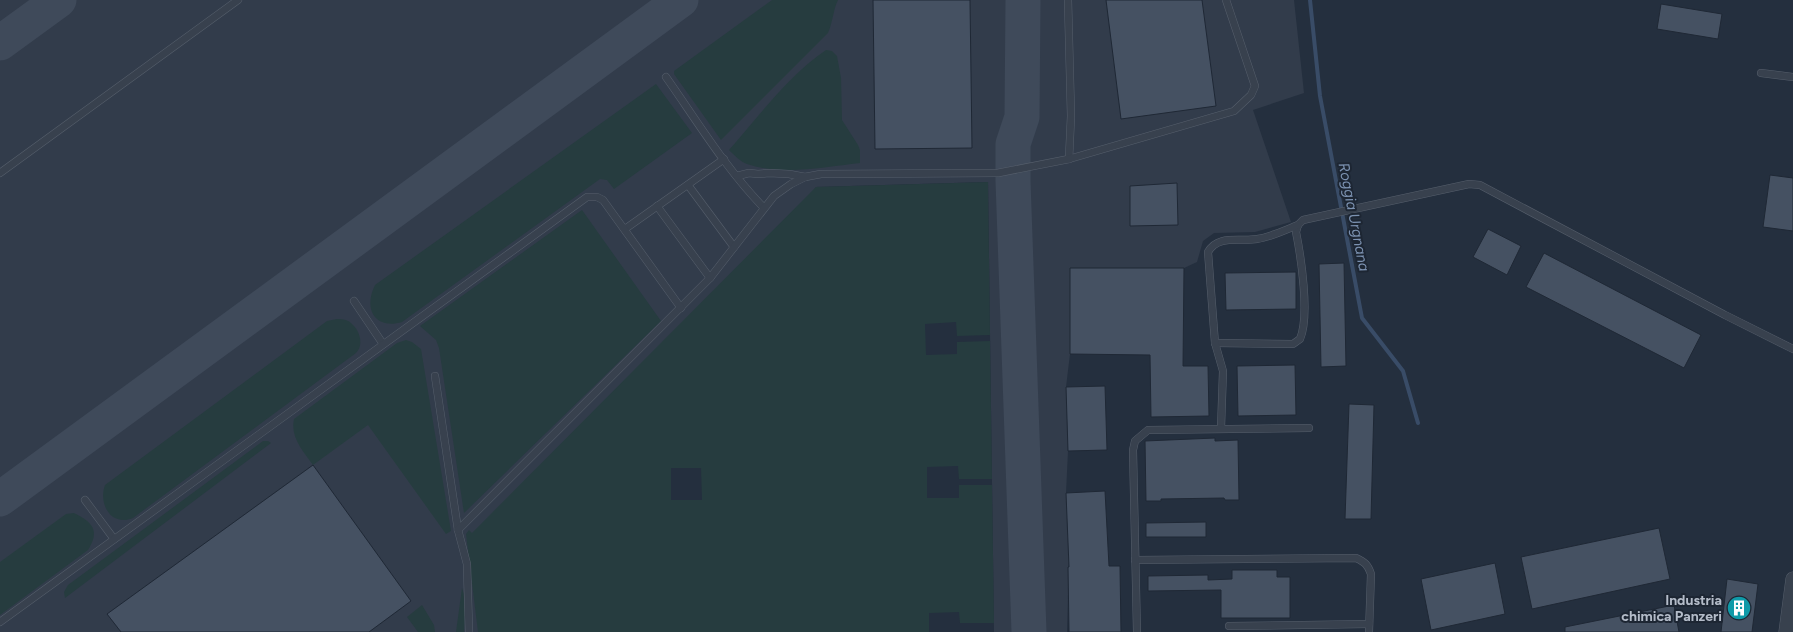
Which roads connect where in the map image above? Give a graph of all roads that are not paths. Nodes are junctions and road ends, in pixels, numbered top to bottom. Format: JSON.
{"nodes":[{"id":1,"x":238,"y":0,"type":"edge"},
{"id":2,"x":1068,"y":0,"type":"edge"},
{"id":3,"x":1226,"y":0,"type":"edge"},
{"id":4,"x":1761,"y":73,"type":"dead end"},
{"id":5,"x":666,"y":77,"type":"dead end"},
{"id":6,"x":1793,"y":77,"type":"edge"},
{"id":7,"x":724,"y":159,"type":"junction"},
{"id":8,"x":1069,"y":159,"type":"junction"},
{"id":9,"x":0,"y":173,"type":"edge"},
{"id":10,"x":737,"y":176,"type":"junction"},
{"id":11,"x":805,"y":177,"type":"junction"},
{"id":12,"x":688,"y":185,"type":"junction"},
{"id":13,"x":657,"y":206,"type":"junction"},
{"id":14,"x":764,"y":208,"type":"junction"},
{"id":15,"x":1298,"y":225,"type":"junction"},
{"id":16,"x":625,"y":229,"type":"junction"},
{"id":17,"x":734,"y":247,"type":"junction"},
{"id":18,"x":710,"y":278,"type":"junction"},
{"id":19,"x":354,"y":301,"type":"dead end"},
{"id":20,"x":681,"y":308,"type":"junction"},
{"id":21,"x":1215,"y":343,"type":"junction"},
{"id":22,"x":383,"y":344,"type":"junction"},
{"id":23,"x":1793,"y":349,"type":"edge"},
{"id":24,"x":435,"y":376,"type":"dead end"},
{"id":25,"x":1221,"y":428,"type":"junction"},
{"id":26,"x":1309,"y":428,"type":"dead end"},
{"id":27,"x":85,"y":500,"type":"dead end"},
{"id":28,"x":458,"y":530,"type":"junction"},
{"id":29,"x":114,"y":539,"type":"junction"},
{"id":30,"x":1135,"y":560,"type":"junction"},
{"id":31,"x":1793,"y":579,"type":"edge"},
{"id":32,"x":0,"y":622,"type":"edge"},
{"id":33,"x":1369,"y":624,"type":"junction"},
{"id":34,"x":1230,"y":626,"type":"dead end"},
{"id":35,"x":469,"y":632,"type":"edge"},
{"id":36,"x":1137,"y":632,"type":"edge"},
{"id":37,"x":1369,"y":632,"type":"edge"},
{"id":38,"x":1786,"y":632,"type":"edge"}],
"edges":[{"from":1,"to":9,"type":"lane"},
{"from":2,"to":8,"type":"lane"},
{"from":3,"to":8,"type":"lane"},
{"from":4,"to":6,"type":"lane"},
{"from":5,"to":7,"type":"lane"},
{"from":7,"to":10,"type":"lane"},
{"from":7,"to":12,"type":"lane"},
{"from":8,"to":11,"type":"lane"},
{"from":10,"to":11,"type":"lane"},
{"from":10,"to":14,"type":"lane"},
{"from":11,"to":14,"type":"lane"},
{"from":12,"to":13,"type":"lane"},
{"from":12,"to":17,"type":"lane"},
{"from":13,"to":16,"type":"lane"},
{"from":13,"to":18,"type":"lane"},
{"from":14,"to":17,"type":"lane"},
{"from":15,"to":21,"type":"lane"},
{"from":15,"to":21,"type":"lane"},
{"from":15,"to":23,"type":"lane"},
{"from":16,"to":20,"type":"lane"},
{"from":16,"to":22,"type":"lane"},
{"from":17,"to":18,"type":"lane"},
{"from":18,"to":20,"type":"lane"},
{"from":19,"to":22,"type":"lane"},
{"from":20,"to":28,"type":"lane"},
{"from":21,"to":25,"type":"lane"},
{"from":22,"to":29,"type":"lane"},
{"from":24,"to":28,"type":"lane"},
{"from":25,"to":26,"type":"lane"},
{"from":25,"to":30,"type":"lane"},
{"from":27,"to":29,"type":"lane"},
{"from":28,"to":35,"type":"lane"},
{"from":29,"to":32,"type":"lane"},
{"from":30,"to":33,"type":"lane"},
{"from":30,"to":36,"type":"lane"},
{"from":31,"to":38,"type":"street"},
{"from":33,"to":34,"type":"lane"},
{"from":33,"to":37,"type":"lane"}]}
